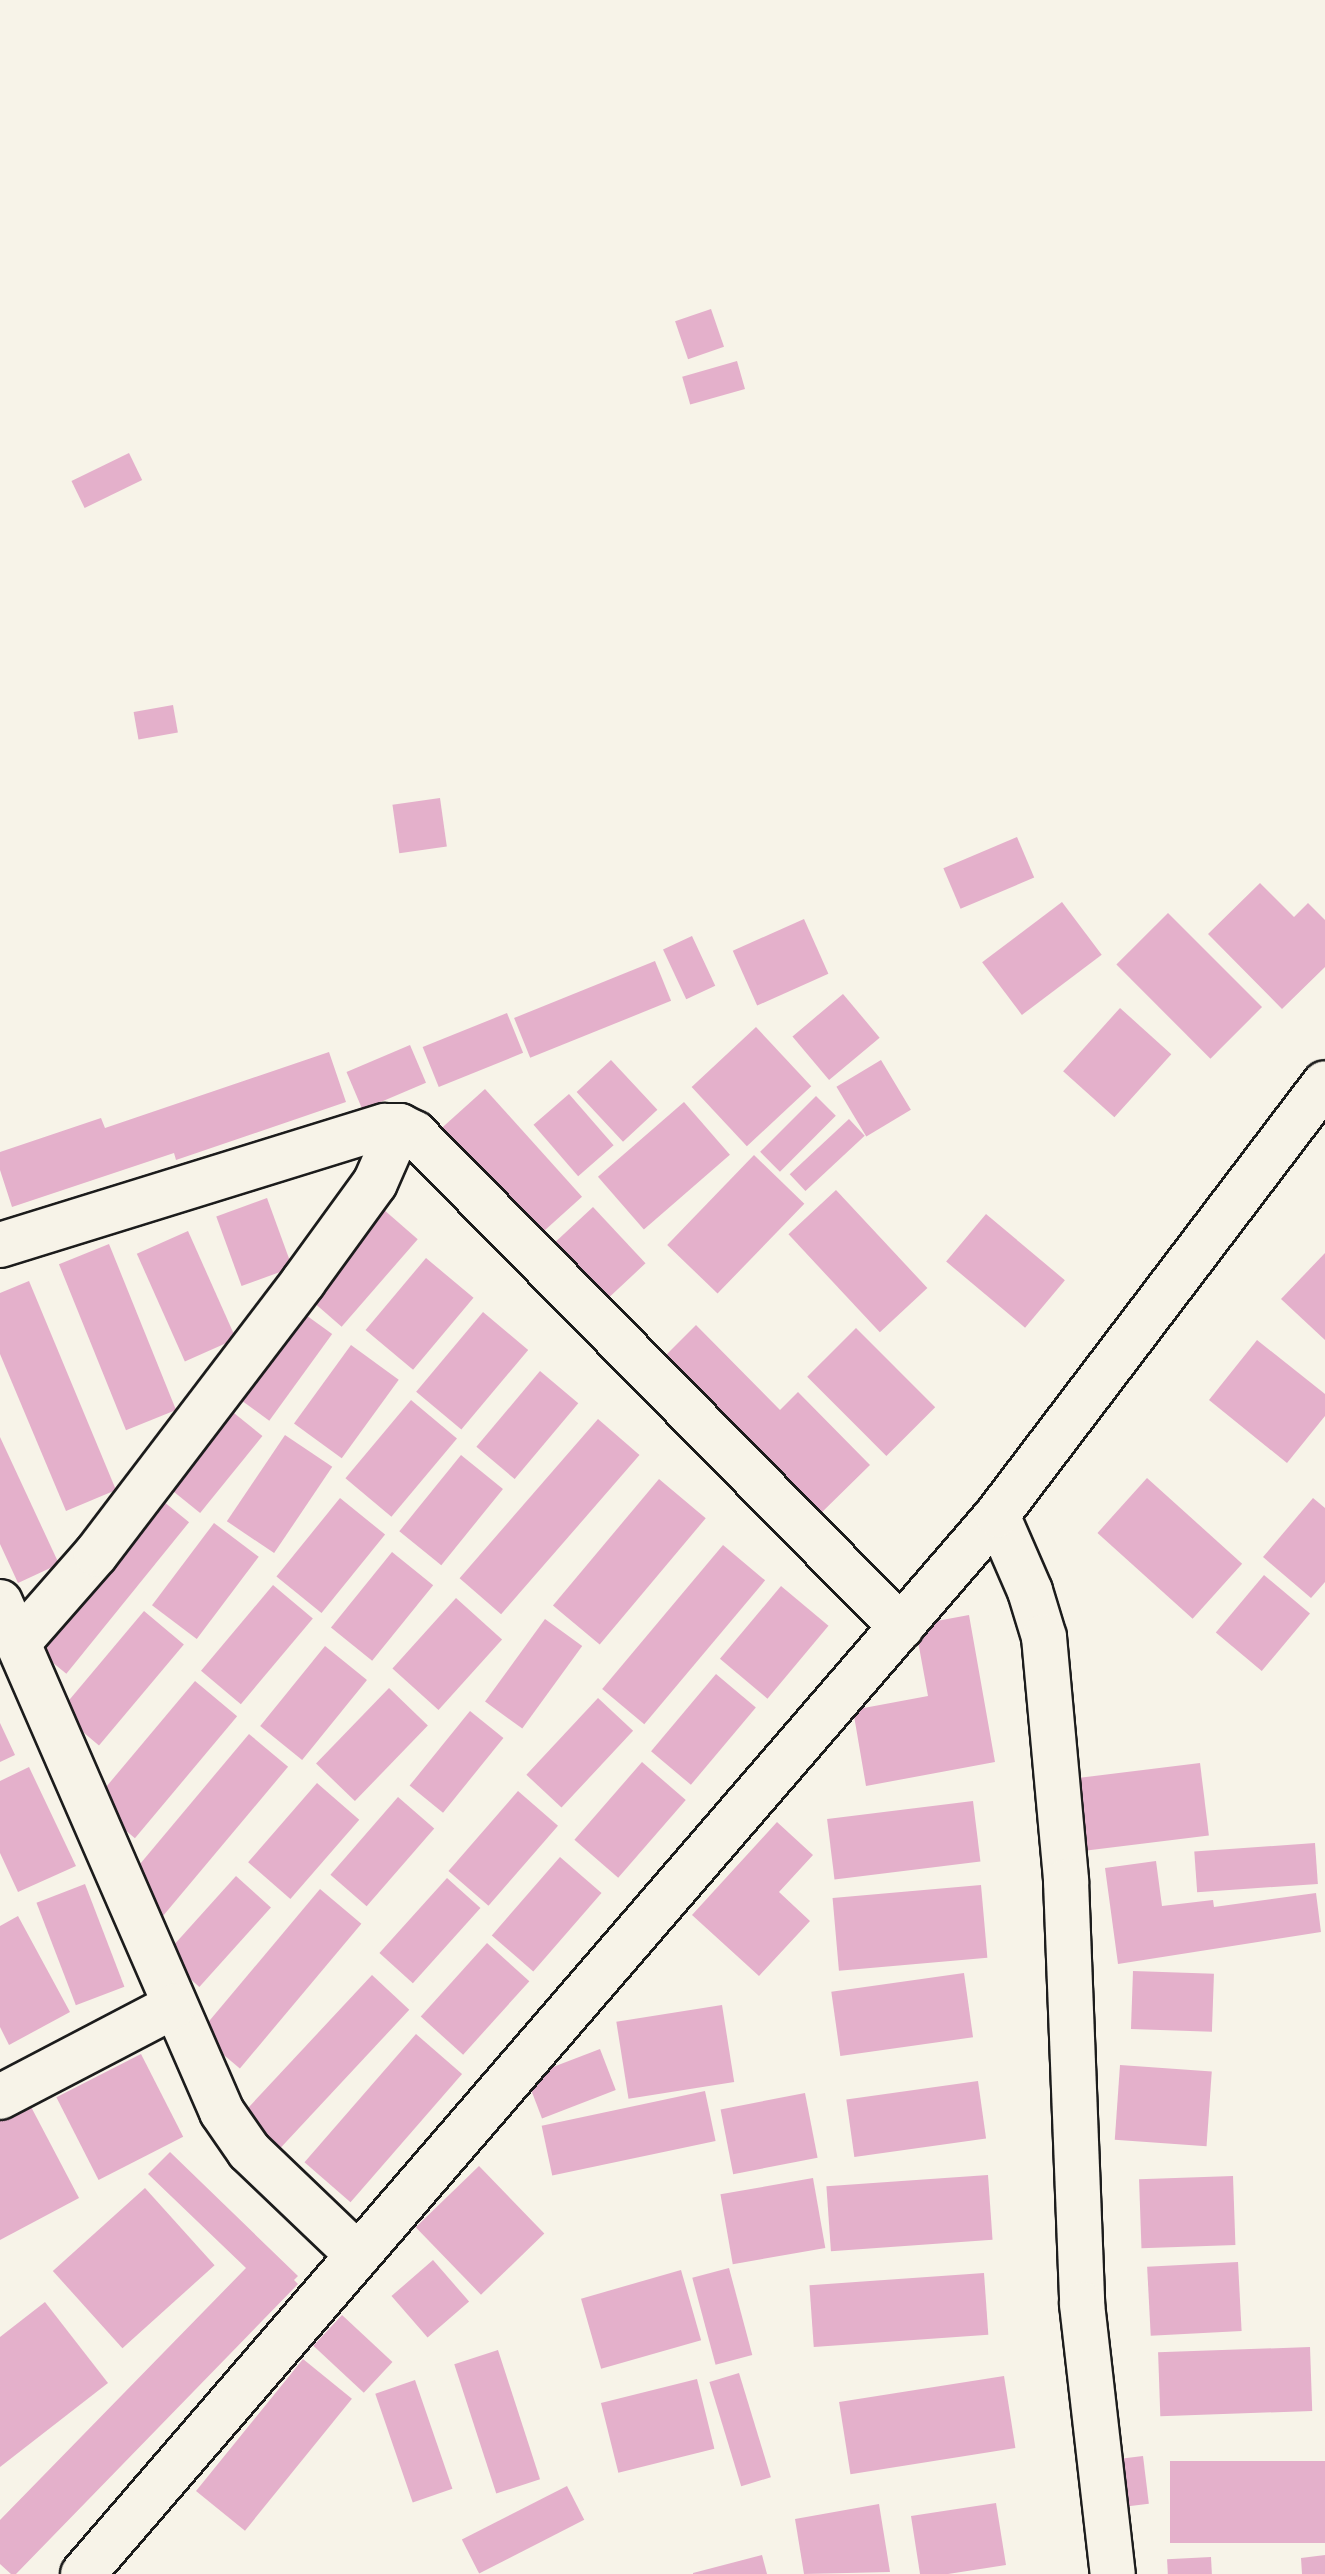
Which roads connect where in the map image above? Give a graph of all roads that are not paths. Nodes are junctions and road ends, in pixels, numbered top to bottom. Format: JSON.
{"nodes":[{"id":1,"x":1325,"y":1083,"type":"edge"},
{"id":2,"x":400,"y":1126,"type":"junction"},
{"id":3,"x":0,"y":1245,"type":"edge"},
{"id":4,"x":997,"y":1515,"type":"junction"},
{"id":5,"x":0,"y":1602,"type":"edge"},
{"id":6,"x":901,"y":1627,"type":"junction"},
{"id":7,"x":18,"y":1643,"type":"junction"},
{"id":8,"x":174,"y":2006,"type":"junction"},
{"id":9,"x":0,"y":2097,"type":"edge"},
{"id":10,"x":358,"y":2255,"type":"junction"},
{"id":11,"x":83,"y":2574,"type":"edge"},
{"id":12,"x":1113,"y":2574,"type":"edge"}],
"edges":[{"from":1,"to":4,"type":"street"},
{"from":2,"to":3,"type":"street"},
{"from":2,"to":6,"type":"street"},
{"from":2,"to":7,"type":"street"},
{"from":4,"to":6,"type":"street"},
{"from":4,"to":12,"type":"street"},
{"from":5,"to":7,"type":"street"},
{"from":6,"to":10,"type":"street"},
{"from":7,"to":8,"type":"street"},
{"from":8,"to":9,"type":"street"},
{"from":8,"to":10,"type":"street"},
{"from":10,"to":11,"type":"street"}]}
